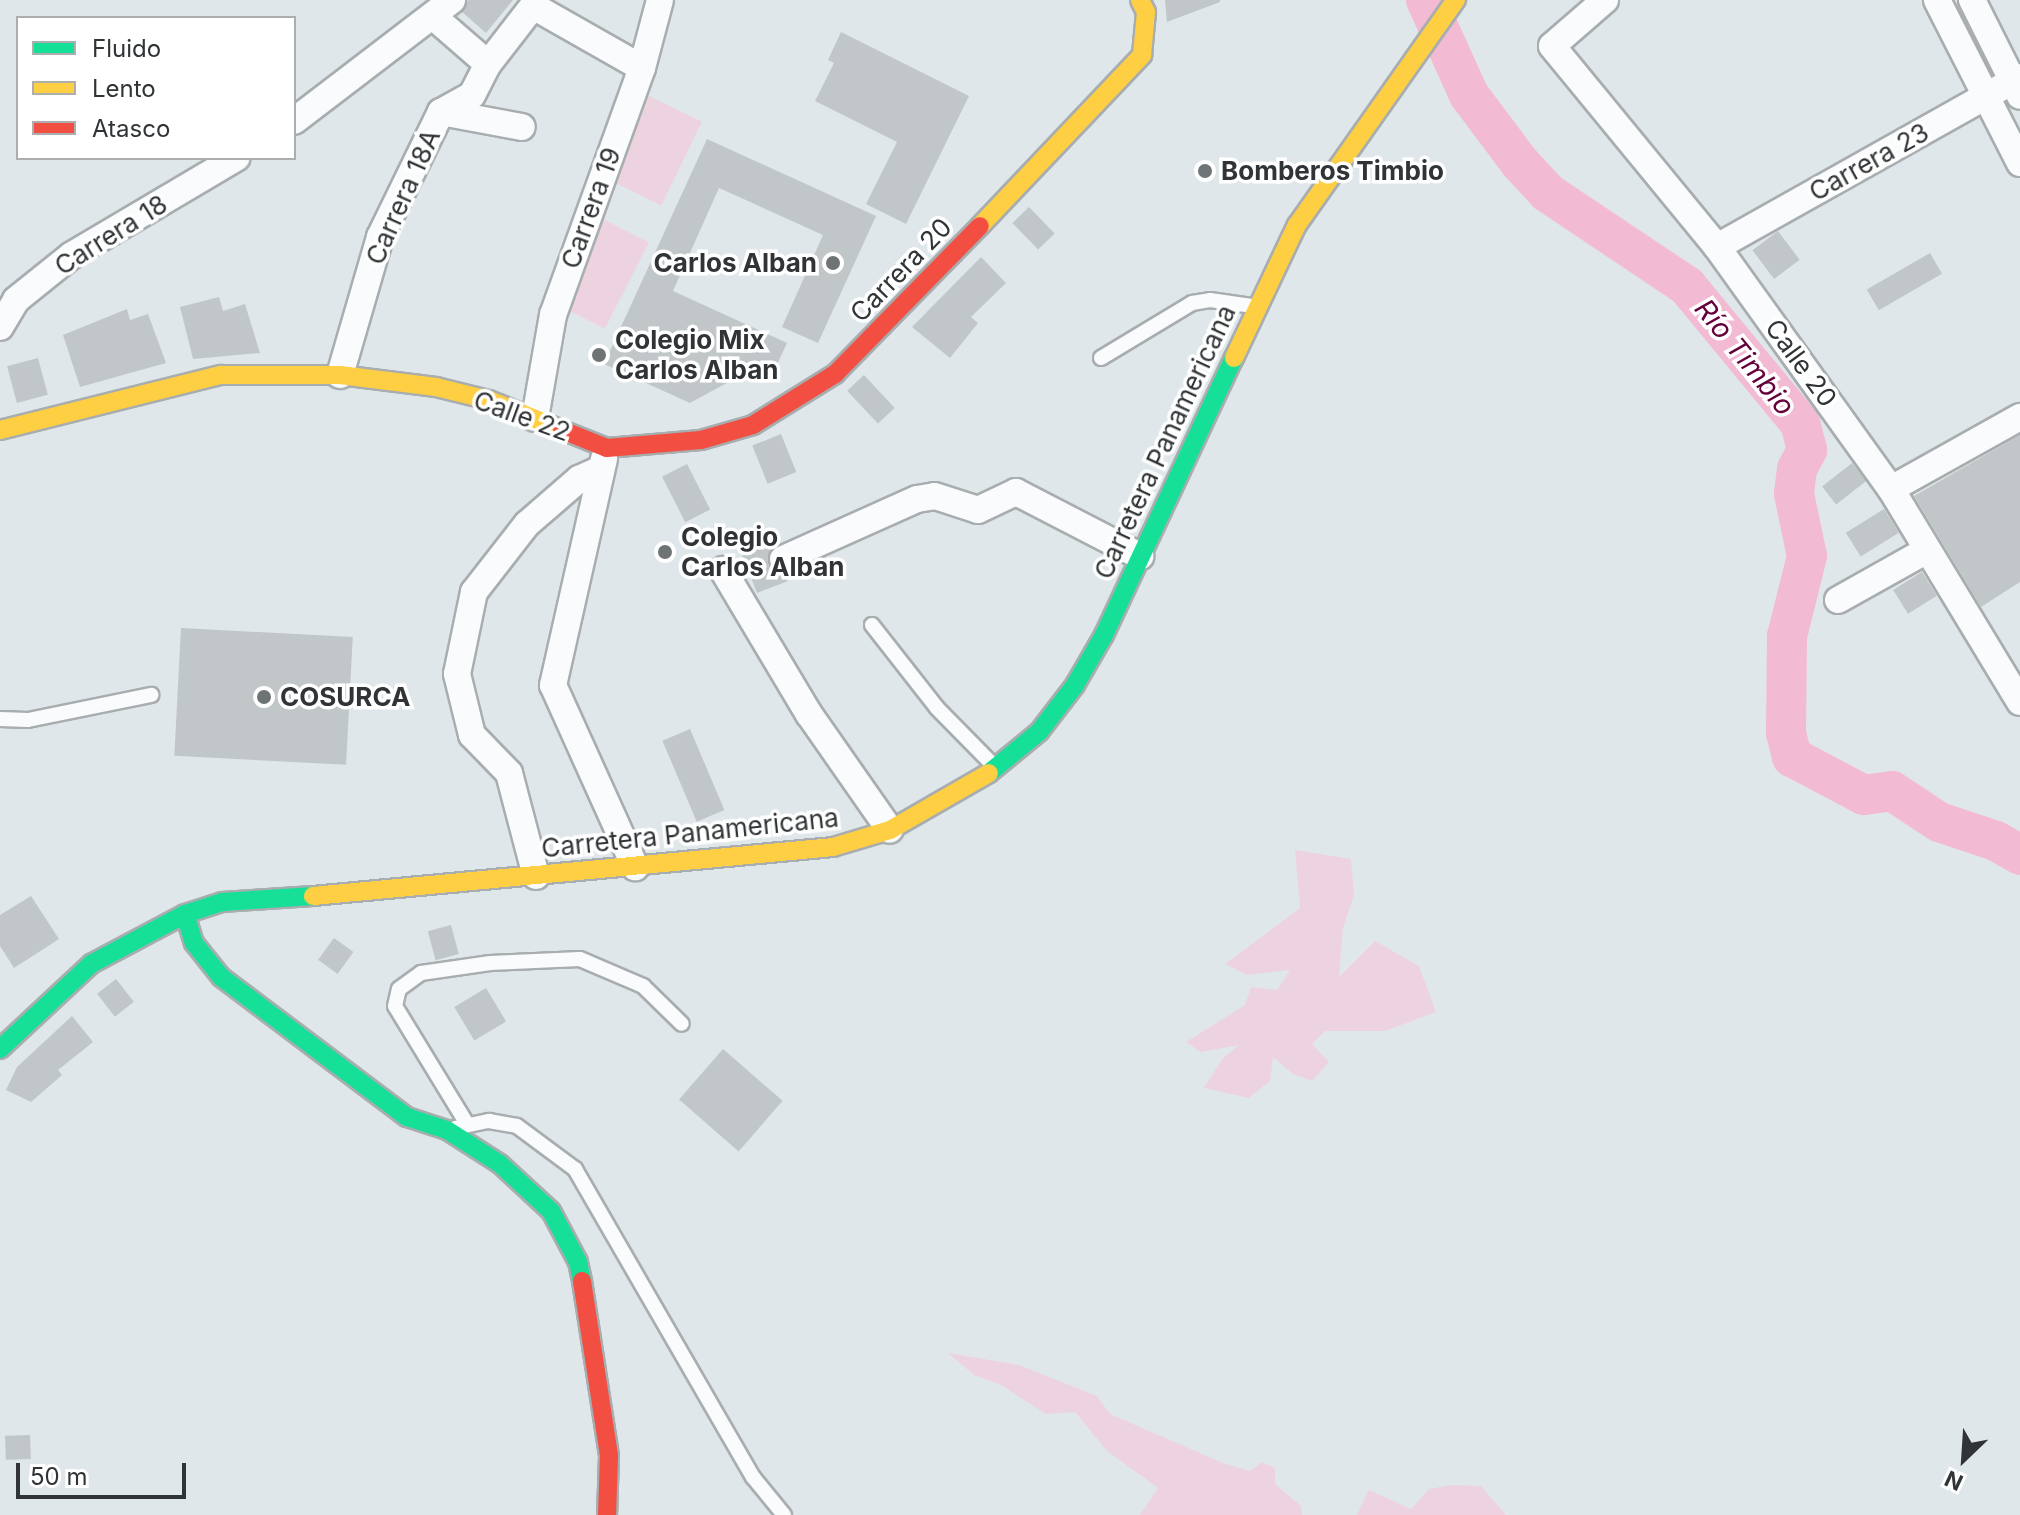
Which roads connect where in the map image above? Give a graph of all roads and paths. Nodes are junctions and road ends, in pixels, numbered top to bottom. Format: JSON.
{"nodes":[{"id":1,"x":660,"y":0,"type":"edge"},
{"id":2,"x":1456,"y":0,"type":"edge"},
{"id":3,"x":1605,"y":0,"type":"edge"},
{"id":4,"x":1937,"y":0,"type":"edge"},
{"id":5,"x":1972,"y":0,"type":"edge"},
{"id":6,"x":1143,"y":6,"type":"edge"},
{"id":7,"x":443,"y":9,"type":"edge"},
{"id":8,"x":488,"y":64,"type":"junction"},
{"id":9,"x":642,"y":68,"type":"junction"},
{"id":10,"x":2017,"y":85,"type":"edge"},
{"id":11,"x":1985,"y":97,"type":"junction"},
{"id":12,"x":441,"y":112,"type":"junction"},
{"id":13,"x":296,"y":119,"type":"edge"},
{"id":14,"x":522,"y":127,"type":"dead end"},
{"id":15,"x":233,"y":160,"type":"edge"},
{"id":16,"x":2020,"y":163,"type":"edge"},
{"id":17,"x":1717,"y":247,"type":"junction"},
{"id":18,"x":1256,"y":307,"type":"junction"},
{"id":19,"x":0,"y":327,"type":"edge"},
{"id":20,"x":1101,"y":358,"type":"dead end"},
{"id":21,"x":340,"y":375,"type":"junction"},
{"id":22,"x":2020,"y":417,"type":"edge"},
{"id":23,"x":535,"y":418,"type":"junction"},
{"id":24,"x":0,"y":430,"type":"edge"},
{"id":25,"x":604,"y":459,"type":"junction"},
{"id":26,"x":1891,"y":489,"type":"junction"},
{"id":27,"x":1927,"y":550,"type":"junction"},
{"id":28,"x":1140,"y":556,"type":"junction"},
{"id":29,"x":783,"y":559,"type":"dead end"},
{"id":30,"x":723,"y":570,"type":"dead end"},
{"id":31,"x":1838,"y":600,"type":"dead end"},
{"id":32,"x":872,"y":625,"type":"dead end"},
{"id":33,"x":151,"y":695,"type":"dead end"},
{"id":34,"x":2020,"y":702,"type":"edge"},
{"id":35,"x":0,"y":719,"type":"edge"},
{"id":36,"x":997,"y":769,"type":"junction"},
{"id":37,"x":890,"y":830,"type":"junction"},
{"id":38,"x":635,"y":867,"type":"junction"},
{"id":39,"x":536,"y":876,"type":"junction"},
{"id":40,"x":185,"y":914,"type":"junction"},
{"id":41,"x":682,"y":1024,"type":"dead end"},
{"id":42,"x":0,"y":1049,"type":"edge"},
{"id":43,"x":467,"y":1124,"type":"junction"},
{"id":44,"x":447,"y":1130,"type":"junction"},
{"id":45,"x":607,"y":1515,"type":"edge"},
{"id":46,"x":784,"y":1515,"type":"edge"}],
"edges":[{"from":1,"to":9,"type":"street","name":"Carrera 19"},
{"from":2,"to":18,"type":"main road","name":"Carretera Panamericana"},
{"from":3,"to":17,"type":"street","name":"Calle 20"},
{"from":4,"to":11,"type":"street"},
{"from":5,"to":10,"type":"street"},
{"from":6,"to":25,"type":"main road","name":"Carrera 20"},
{"from":7,"to":8,"type":"street"},
{"from":7,"to":13,"type":"street"},
{"from":8,"to":9,"type":"street","name":"Carrera 18A"},
{"from":8,"to":12,"type":"street","name":"Carrera 18A"},
{"from":9,"to":23,"type":"street","name":"Carrera 19"},
{"from":10,"to":11,"type":"street","name":"Carrera 23"},
{"from":11,"to":16,"type":"street"},
{"from":11,"to":17,"type":"street","name":"Carrera 23"},
{"from":12,"to":14,"type":"street"},
{"from":12,"to":21,"type":"street","name":"Carrera 18A"},
{"from":15,"to":19,"type":"street","name":"Carrera 18"},
{"from":17,"to":26,"type":"street","name":"Calle 20"},
{"from":18,"to":20,"type":"lane"},
{"from":18,"to":28,"type":"main road","name":"Carretera Panamericana"},
{"from":21,"to":23,"type":"main road","name":"Calle 22"},
{"from":21,"to":24,"type":"main road","name":"Calle 22"},
{"from":22,"to":26,"type":"street"},
{"from":23,"to":25,"type":"main road","name":"Calle 22"},
{"from":25,"to":38,"type":"street"},
{"from":25,"to":39,"type":"street"},
{"from":26,"to":27,"type":"street","name":"Calle 20"},
{"from":27,"to":31,"type":"street"},
{"from":27,"to":34,"type":"street","name":"Calle 20"},
{"from":28,"to":29,"type":"street"},
{"from":28,"to":36,"type":"main road","name":"Carretera Panamericana"},
{"from":30,"to":37,"type":"street"},
{"from":32,"to":36,"type":"lane"},
{"from":33,"to":35,"type":"lane"},
{"from":36,"to":37,"type":"main road","name":"Carretera Panamericana"},
{"from":37,"to":38,"type":"main road","name":"Carretera Panamericana"},
{"from":38,"to":39,"type":"main road","name":"Carretera Panamericana"},
{"from":39,"to":40,"type":"main road","name":"Carretera Panamericana"},
{"from":40,"to":42,"type":"main road","name":"Carretera Panamericana"},
{"from":40,"to":44,"type":"main road"},
{"from":41,"to":43,"type":"lane"},
{"from":43,"to":44,"type":"lane"},
{"from":43,"to":46,"type":"lane"},
{"from":44,"to":45,"type":"main road"}]}
